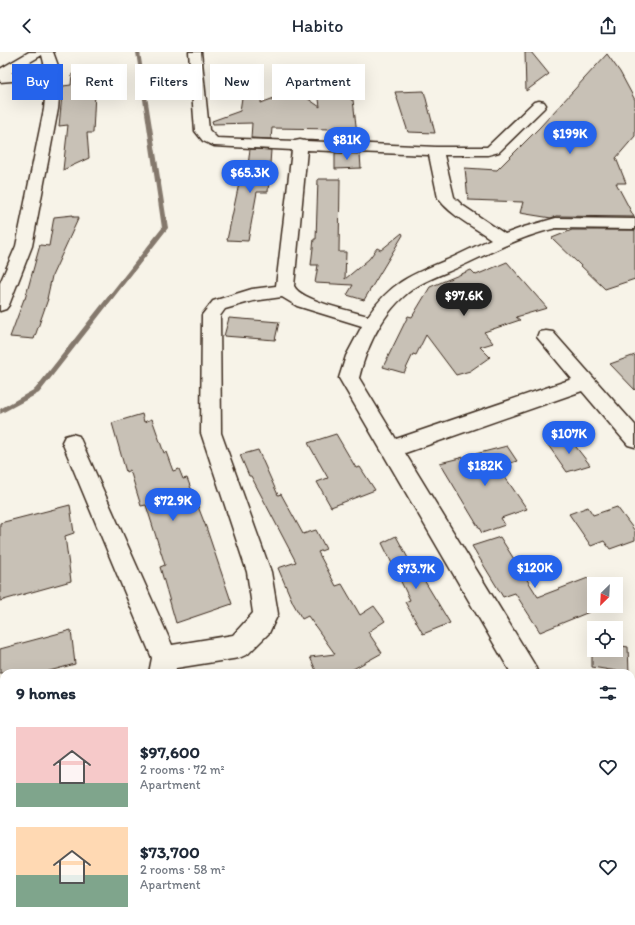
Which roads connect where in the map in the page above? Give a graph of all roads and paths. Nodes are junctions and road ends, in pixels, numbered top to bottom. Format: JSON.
{"nodes":[{"id":1,"x":38,"y":52,"type":"edge"},
{"id":2,"x":47,"y":52,"type":"edge"},
{"id":3,"x":195,"y":52,"type":"edge"},
{"id":4,"x":51,"y":64,"type":"edge"},
{"id":5,"x":0,"y":74,"type":"edge"},
{"id":6,"x":12,"y":77,"type":"edge"},
{"id":7,"x":0,"y":78,"type":"edge"},
{"id":8,"x":52,"y":100,"type":"edge"},
{"id":9,"x":539,"y":105,"type":"dead end"},
{"id":10,"x":300,"y":144,"type":"junction"},
{"id":11,"x":436,"y":151,"type":"junction"},
{"id":12,"x":635,"y":224,"type":"edge"},
{"id":13,"x":505,"y":241,"type":"junction"},
{"id":14,"x":287,"y":291,"type":"junction"},
{"id":15,"x":0,"y":305,"type":"edge"},
{"id":16,"x":372,"y":323,"type":"junction"},
{"id":17,"x":546,"y":337,"type":"dead end"},
{"id":18,"x":586,"y":382,"type":"junction"},
{"id":19,"x":635,"y":439,"type":"edge"},
{"id":20,"x":72,"y":442,"type":"dead end"},
{"id":21,"x":391,"y":449,"type":"junction"},
{"id":22,"x":163,"y":665,"type":"edge"},
{"id":23,"x":523,"y":669,"type":"edge"}],
"edges":[{"from":1,"to":5,"type":"street"},
{"from":2,"to":4,"type":"street"},
{"from":3,"to":10,"type":"street"},
{"from":6,"to":7,"type":"street"},
{"from":8,"to":15,"type":"street"},
{"from":9,"to":11,"type":"street"},
{"from":10,"to":11,"type":"street"},
{"from":10,"to":14,"type":"street"},
{"from":11,"to":13,"type":"street"},
{"from":12,"to":13,"type":"street"},
{"from":13,"to":16,"type":"street"},
{"from":14,"to":16,"type":"street"},
{"from":14,"to":22,"type":"street"},
{"from":16,"to":21,"type":"street"},
{"from":17,"to":18,"type":"street"},
{"from":18,"to":19,"type":"street"},
{"from":18,"to":21,"type":"street"},
{"from":20,"to":22,"type":"street"},
{"from":21,"to":23,"type":"street"}]}
